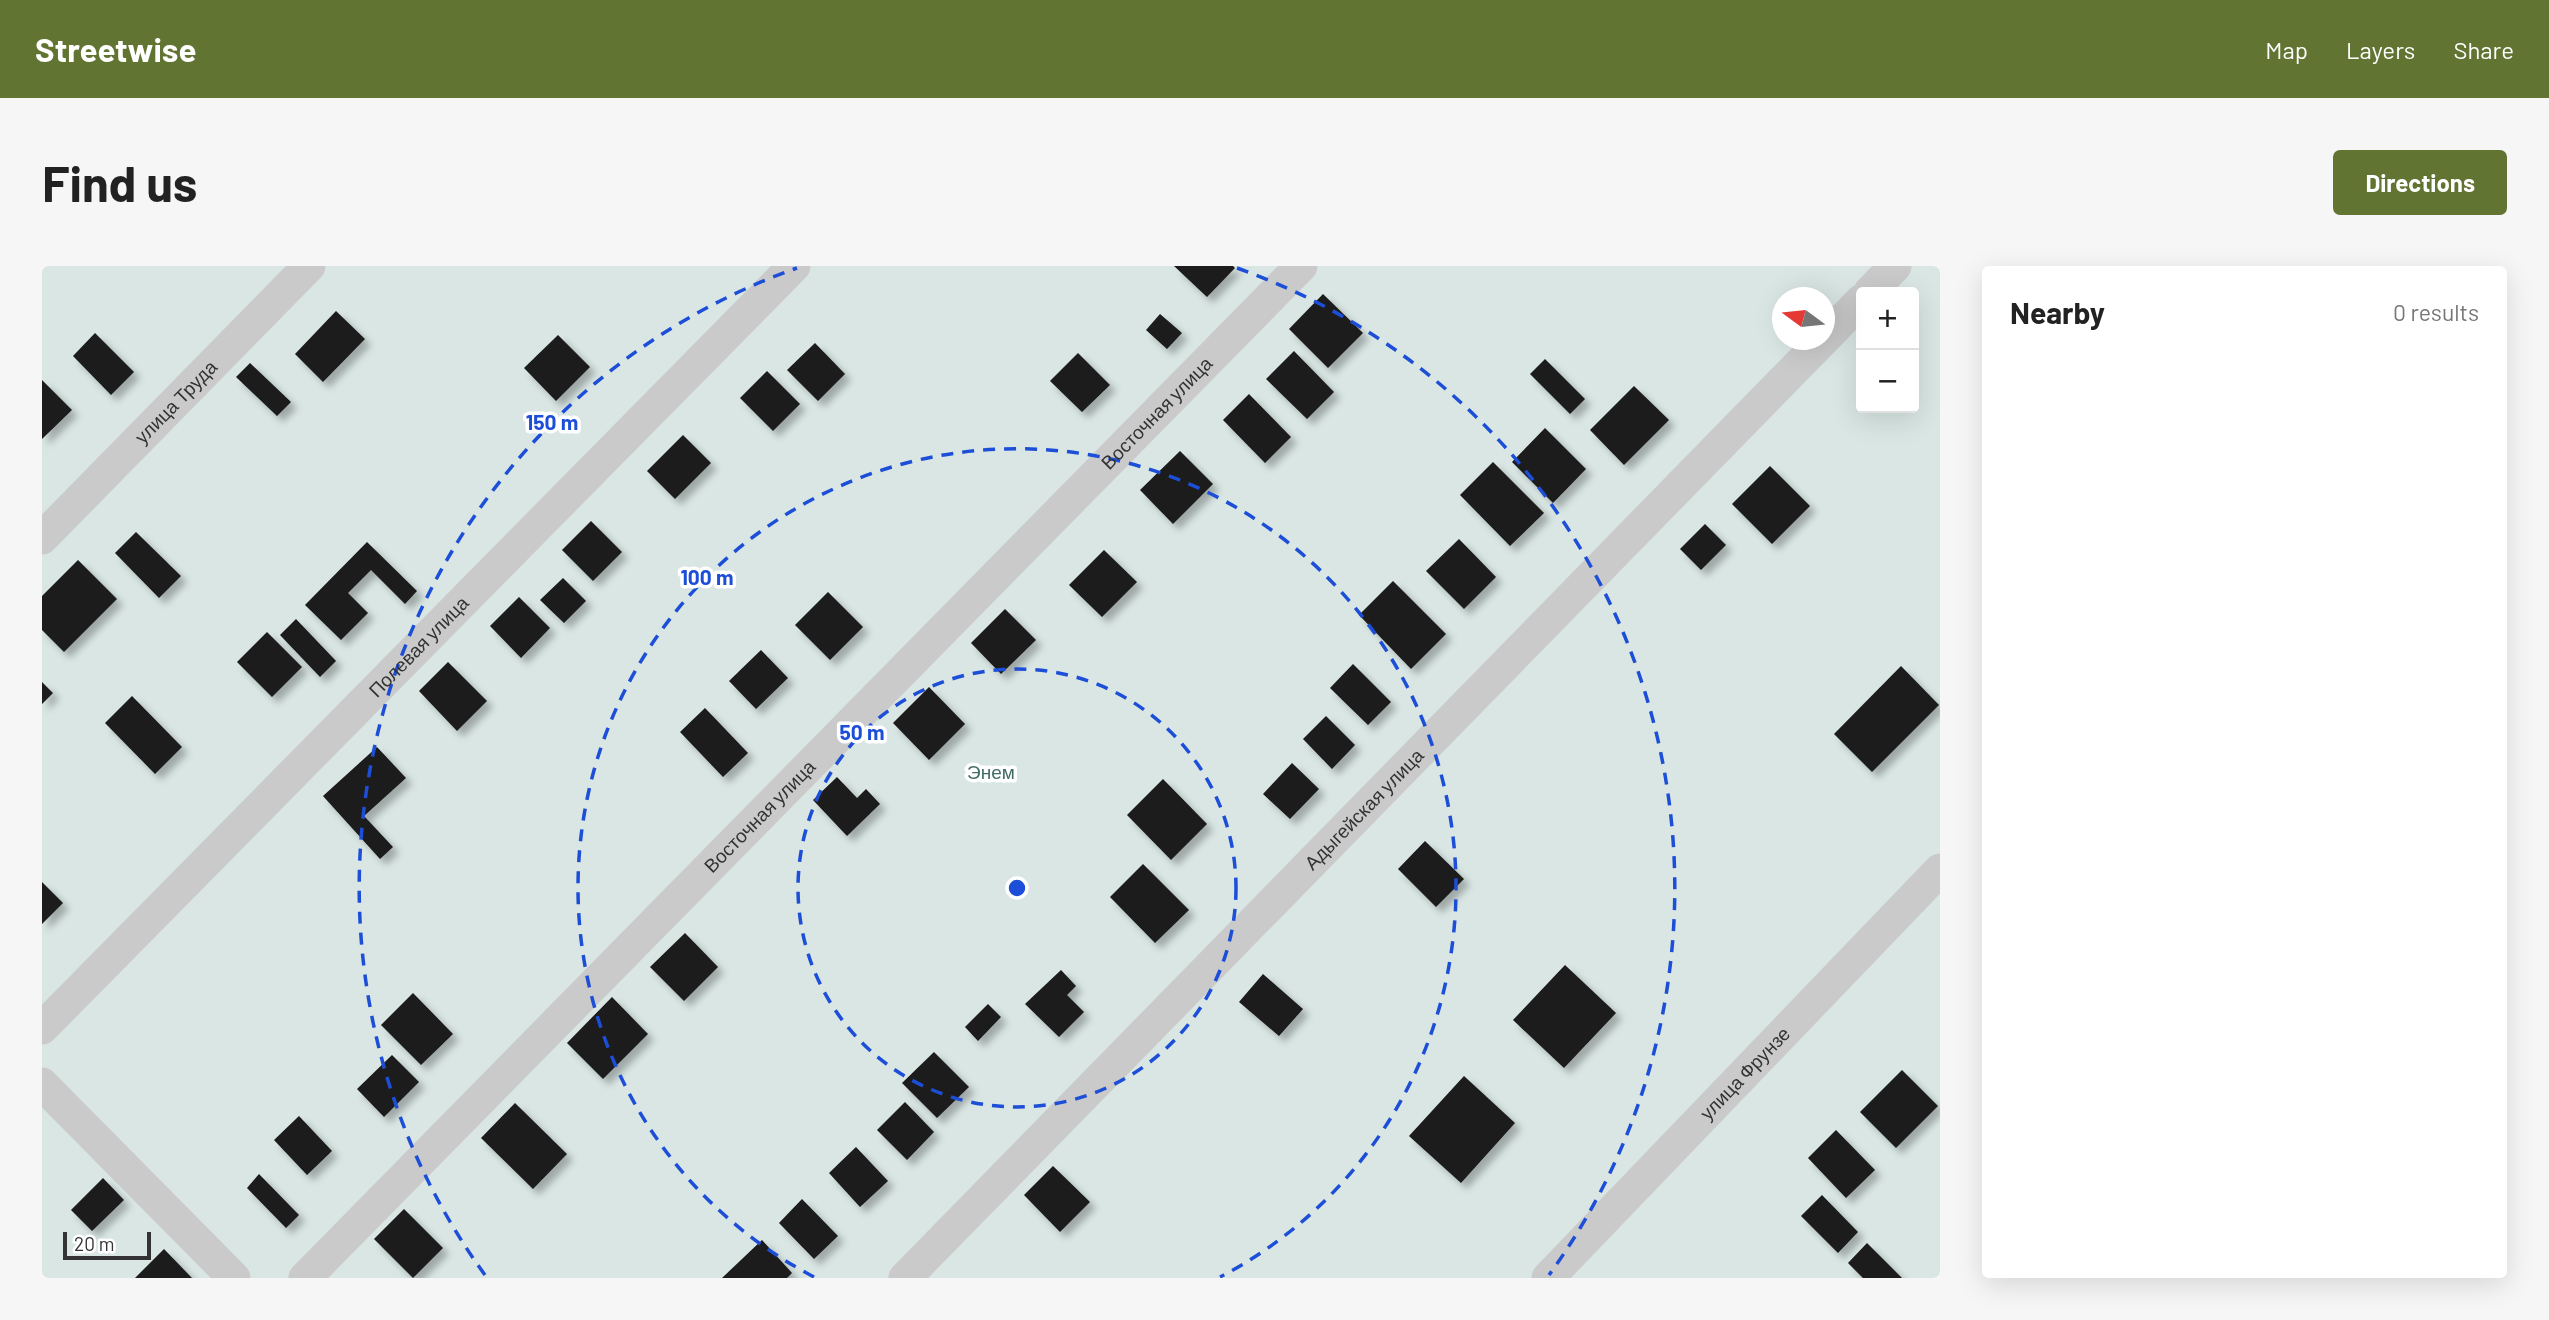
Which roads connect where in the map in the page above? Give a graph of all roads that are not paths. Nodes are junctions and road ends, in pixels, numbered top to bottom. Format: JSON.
{"nodes":[{"id":1,"x":309,"y":266,"type":"edge"},
{"id":2,"x":794,"y":266,"type":"edge"},
{"id":3,"x":1301,"y":266,"type":"edge"},
{"id":4,"x":1895,"y":266,"type":"edge"},
{"id":5,"x":1875,"y":287,"type":"edge"},
{"id":6,"x":1856,"y":306,"type":"edge"},
{"id":7,"x":1835,"y":328,"type":"edge"},
{"id":8,"x":1813,"y":350,"type":"edge"},
{"id":9,"x":42,"y":538,"type":"edge"},
{"id":10,"x":1940,"y":870,"type":"edge"},
{"id":11,"x":42,"y":1028,"type":"edge"},
{"id":12,"x":42,"y":1084,"type":"edge"},
{"id":13,"x":234,"y":1278,"type":"edge"},
{"id":14,"x":305,"y":1278,"type":"edge"},
{"id":15,"x":905,"y":1278,"type":"edge"},
{"id":16,"x":1548,"y":1278,"type":"edge"}],
"edges":[{"from":1,"to":9,"type":"street","name":"улица Труда"},
{"from":2,"to":11,"type":"street","name":"Полевая улица"},
{"from":3,"to":14,"type":"street","name":"Восточная улица"},
{"from":4,"to":5,"type":"street"},
{"from":6,"to":7,"type":"street","name":"Адыгейская улица"},
{"from":8,"to":15,"type":"street","name":"Адыгейская улица"},
{"from":10,"to":16,"type":"street","name":"улица Фрунзе"},
{"from":12,"to":13,"type":"street"}]}
